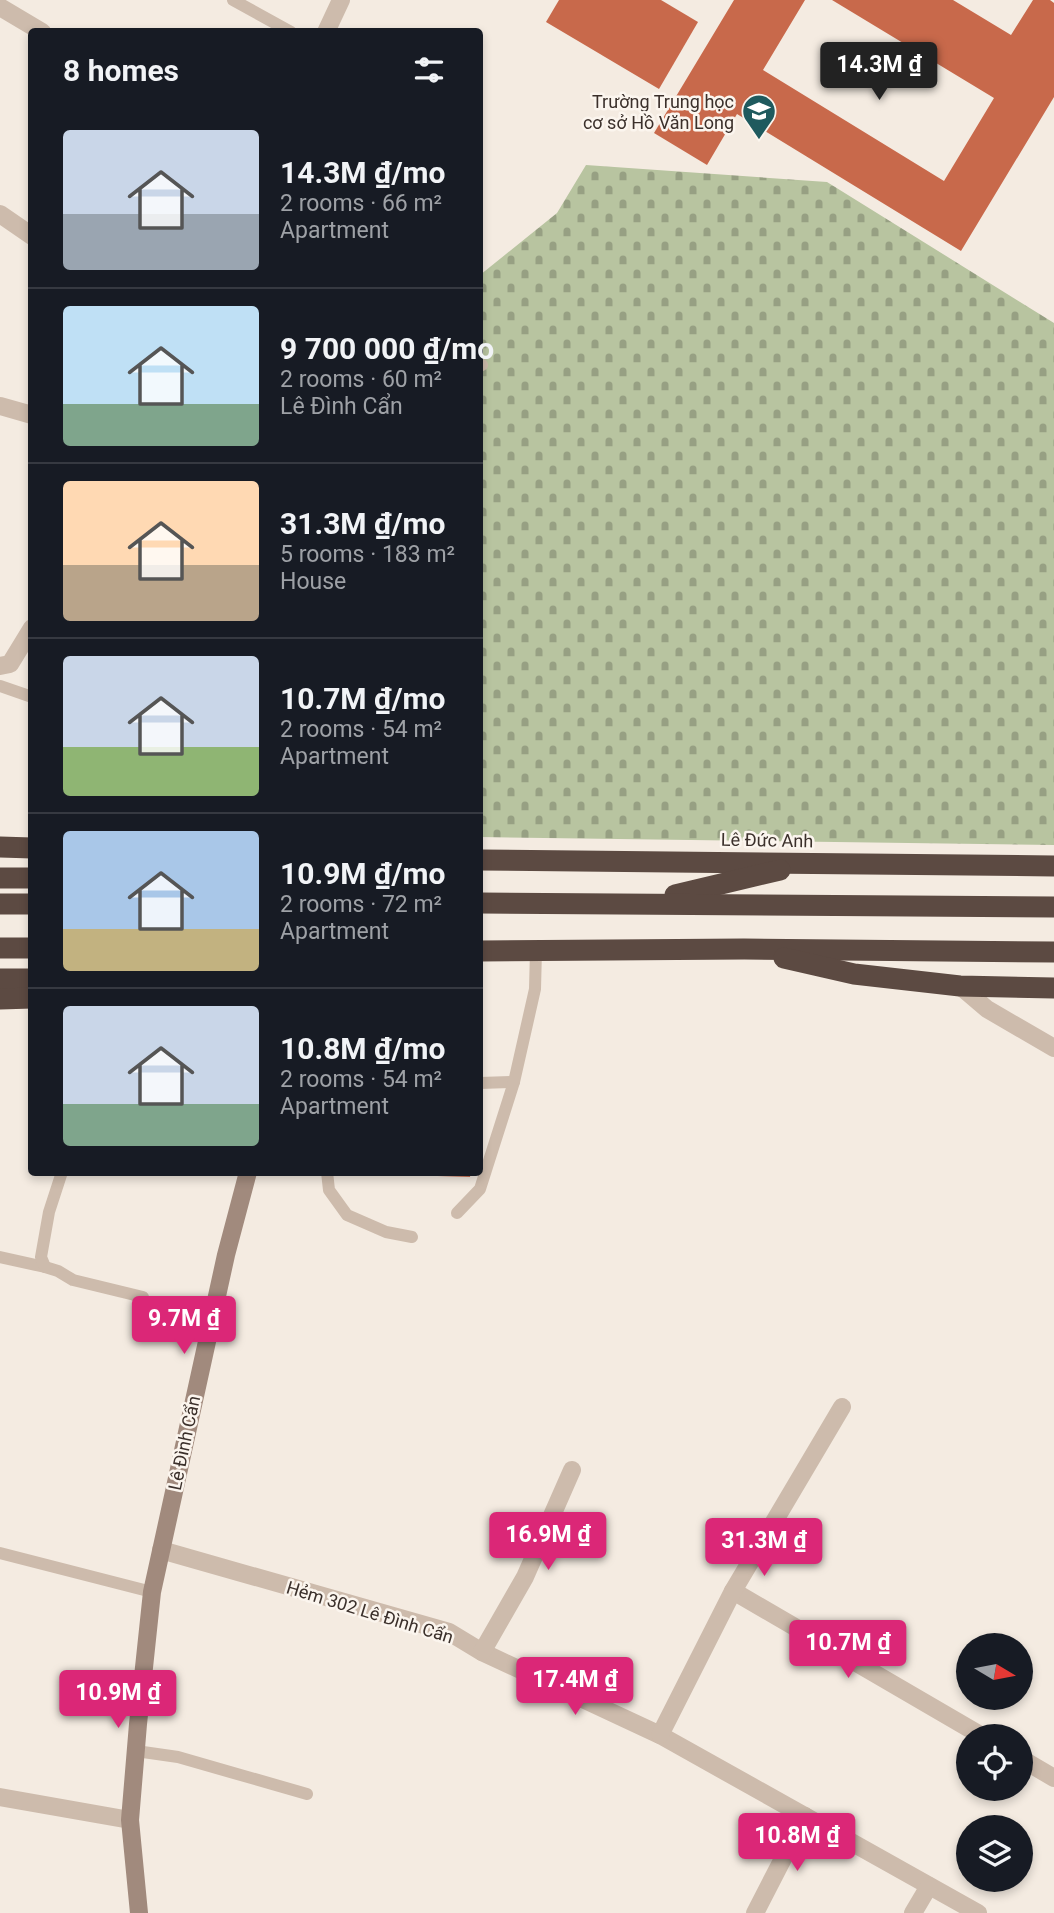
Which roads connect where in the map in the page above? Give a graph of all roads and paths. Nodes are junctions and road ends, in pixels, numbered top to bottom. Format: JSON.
{"nodes":[{"id":1,"x":233,"y":0,"type":"edge"},
{"id":2,"x":341,"y":0,"type":"edge"},
{"id":3,"x":0,"y":7,"type":"edge"},
{"id":4,"x":35,"y":28,"type":"edge"},
{"id":5,"x":284,"y":28,"type":"edge"},
{"id":6,"x":328,"y":28,"type":"edge"},
{"id":7,"x":0,"y":214,"type":"edge"},
{"id":8,"x":28,"y":233,"type":"edge"},
{"id":9,"x":0,"y":406,"type":"edge"},
{"id":10,"x":28,"y":414,"type":"edge"},
{"id":11,"x":28,"y":635,"type":"edge"},
{"id":12,"x":0,"y":666,"type":"edge"},
{"id":13,"x":0,"y":686,"type":"edge"},
{"id":14,"x":28,"y":696,"type":"edge"},
{"id":15,"x":0,"y":847,"type":"edge"},
{"id":16,"x":28,"y":848,"type":"edge"},
{"id":17,"x":483,"y":860,"type":"edge"},
{"id":18,"x":810,"y":864,"type":"junction"},
{"id":19,"x":1054,"y":866,"type":"edge"},
{"id":20,"x":0,"y":878,"type":"edge"},
{"id":21,"x":28,"y":878,"type":"edge"},
{"id":22,"x":483,"y":903,"type":"edge"},
{"id":23,"x":0,"y":904,"type":"edge"},
{"id":24,"x":28,"y":904,"type":"edge"},
{"id":25,"x":640,"y":904,"type":"junction"},
{"id":26,"x":1054,"y":907,"type":"edge"},
{"id":27,"x":0,"y":948,"type":"edge"},
{"id":28,"x":28,"y":948,"type":"edge"},
{"id":29,"x":744,"y":949,"type":"junction"},
{"id":30,"x":536,"y":950,"type":"junction"},
{"id":31,"x":483,"y":951,"type":"edge"},
{"id":32,"x":1054,"y":952,"type":"edge"},
{"id":33,"x":0,"y":979,"type":"edge"},
{"id":34,"x":28,"y":979,"type":"edge"},
{"id":35,"x":960,"y":986,"type":"junction"},
{"id":36,"x":1054,"y":988,"type":"edge"},
{"id":37,"x":28,"y":998,"type":"edge"},
{"id":38,"x":0,"y":999,"type":"edge"},
{"id":39,"x":1054,"y":1048,"type":"edge"},
{"id":40,"x":514,"y":1082,"type":"junction"},
{"id":41,"x":483,"y":1083,"type":"edge"},
{"id":42,"x":61,"y":1176,"type":"edge"},
{"id":43,"x":247,"y":1176,"type":"edge"},
{"id":44,"x":327,"y":1176,"type":"edge"},
{"id":45,"x":457,"y":1213,"type":"dead end"},
{"id":46,"x":412,"y":1237,"type":"dead end"},
{"id":47,"x":0,"y":1257,"type":"edge"},
{"id":48,"x":46,"y":1267,"type":"junction"},
{"id":49,"x":143,"y":1297,"type":"dead end"},
{"id":50,"x":842,"y":1407,"type":"dead end"},
{"id":51,"x":572,"y":1470,"type":"dead end"},
{"id":52,"x":161,"y":1550,"type":"junction"},
{"id":53,"x":0,"y":1553,"type":"edge"},
{"id":54,"x":733,"y":1591,"type":"junction"},
{"id":55,"x":152,"y":1592,"type":"junction"},
{"id":56,"x":482,"y":1653,"type":"junction"},
{"id":57,"x":961,"y":1724,"type":"edge"},
{"id":58,"x":660,"y":1735,"type":"junction"},
{"id":59,"x":136,"y":1751,"type":"junction"},
{"id":60,"x":1033,"y":1766,"type":"edge"},
{"id":61,"x":1054,"y":1778,"type":"edge"},
{"id":62,"x":307,"y":1794,"type":"dead end"},
{"id":63,"x":0,"y":1797,"type":"edge"},
{"id":64,"x":805,"y":1816,"type":"junction"},
{"id":65,"x":131,"y":1820,"type":"junction"},
{"id":66,"x":929,"y":1886,"type":"junction"},
{"id":67,"x":139,"y":1913,"type":"edge"},
{"id":68,"x":755,"y":1913,"type":"edge"},
{"id":69,"x":913,"y":1913,"type":"edge"},
{"id":70,"x":978,"y":1913,"type":"edge"}],
"edges":[{"from":1,"to":5,"type":"lane"},
{"from":2,"to":6,"type":"street"},
{"from":3,"to":4,"type":"street"},
{"from":7,"to":8,"type":"street"},
{"from":9,"to":10,"type":"street"},
{"from":11,"to":12,"type":"street"},
{"from":13,"to":14,"type":"lane"},
{"from":15,"to":16,"type":"highway"},
{"from":17,"to":18,"type":"highway","name":"Lê Đức Anh"},
{"from":18,"to":19,"type":"highway","name":"Lê Đức Anh"},
{"from":18,"to":25,"type":"highway"},
{"from":20,"to":21,"type":"highway"},
{"from":22,"to":25,"type":"highway"},
{"from":23,"to":24,"type":"highway"},
{"from":25,"to":26,"type":"highway"},
{"from":27,"to":28,"type":"highway"},
{"from":29,"to":30,"type":"highway"},
{"from":29,"to":32,"type":"highway"},
{"from":29,"to":35,"type":"highway"},
{"from":30,"to":31,"type":"highway"},
{"from":30,"to":40,"type":"lane"},
{"from":33,"to":34,"type":"highway"},
{"from":35,"to":36,"type":"highway"},
{"from":35,"to":39,"type":"street"},
{"from":37,"to":38,"type":"highway"},
{"from":40,"to":41,"type":"lane"},
{"from":40,"to":45,"type":"lane"},
{"from":42,"to":48,"type":"lane"},
{"from":43,"to":52,"type":"street","name":"Lê Đình Cẩn"},
{"from":44,"to":46,"type":"lane"},
{"from":47,"to":48,"type":"lane"},
{"from":48,"to":49,"type":"lane"},
{"from":50,"to":54,"type":"street"},
{"from":51,"to":56,"type":"street"},
{"from":52,"to":55,"type":"street","name":"Lê Đình Cẩn"},
{"from":52,"to":56,"type":"street","name":"Hẻm 302 Lê Đình Cẩn"},
{"from":53,"to":55,"type":"lane"},
{"from":54,"to":57,"type":"street"},
{"from":54,"to":58,"type":"street"},
{"from":55,"to":59,"type":"street","name":"Lê Đình Cẩn"},
{"from":56,"to":58,"type":"street","name":"Hẻm 302 Lê Đình Cẩn"},
{"from":58,"to":64,"type":"street","name":"Hẻm 302 Lê Đình Cẩn"},
{"from":59,"to":62,"type":"lane"},
{"from":59,"to":65,"type":"street","name":"Lê Đình Cẩn"},
{"from":60,"to":61,"type":"street"},
{"from":63,"to":65,"type":"street"},
{"from":64,"to":66,"type":"street","name":"Hẻm 302 Lê Đình Cẩn"},
{"from":64,"to":68,"type":"street"},
{"from":65,"to":67,"type":"street","name":"Lê Đình Cẩn"},
{"from":66,"to":69,"type":"street"},
{"from":66,"to":70,"type":"street","name":"Hẻm 302 Lê Đình Cẩn"}]}
